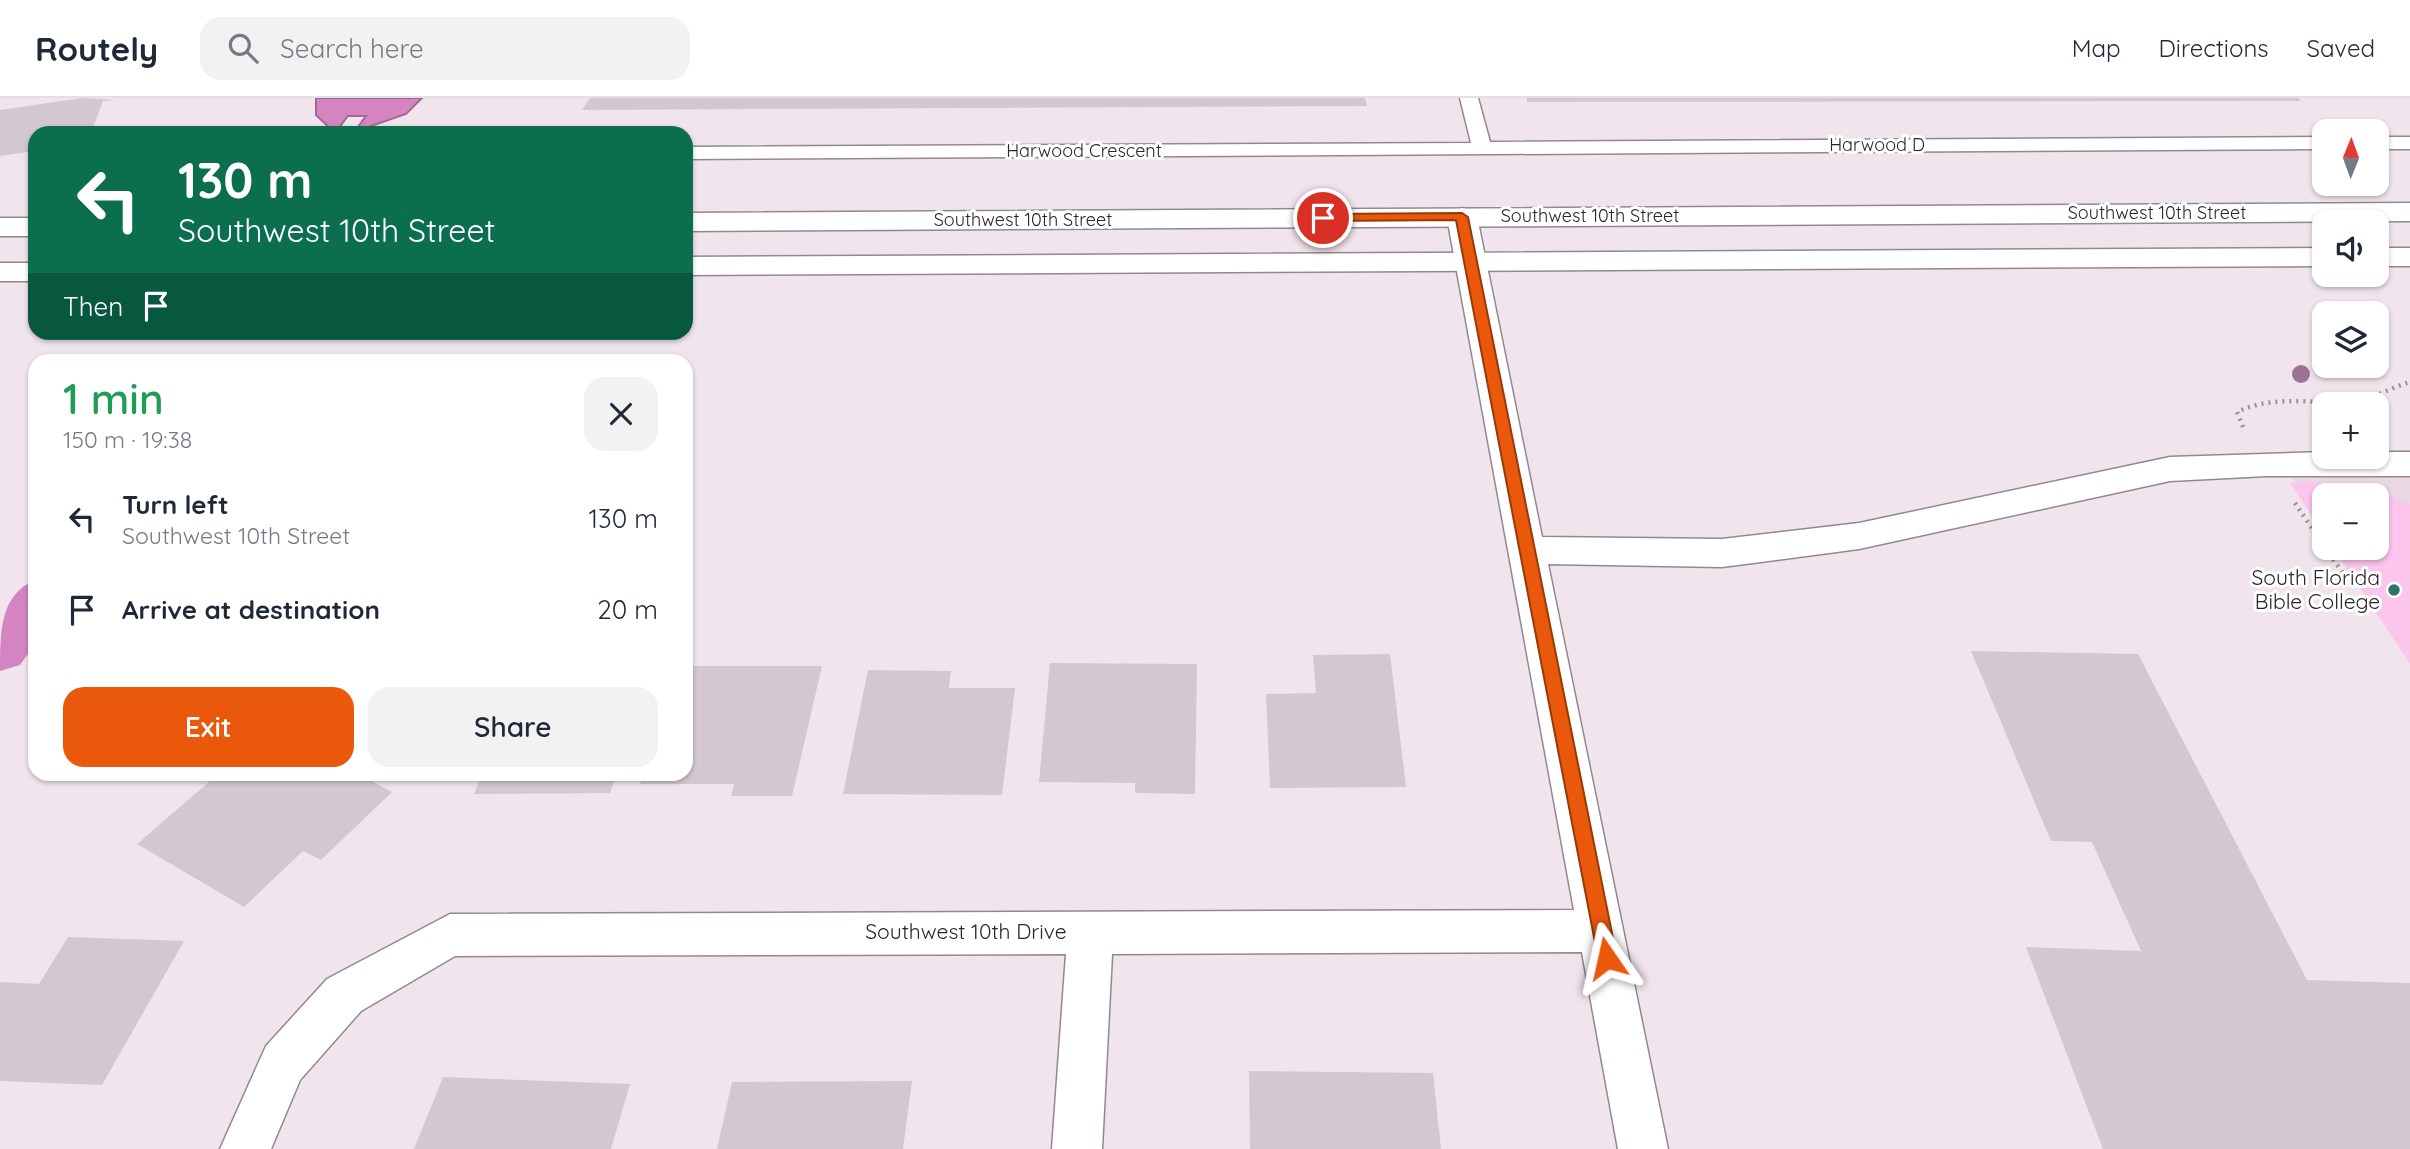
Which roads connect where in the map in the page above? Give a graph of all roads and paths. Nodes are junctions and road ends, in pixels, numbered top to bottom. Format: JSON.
{"nodes":[{"id":1,"x":1469,"y":98,"type":"edge"},
{"id":2,"x":2312,"y":143,"type":"edge"},
{"id":3,"x":2389,"y":143,"type":"edge"},
{"id":4,"x":2410,"y":143,"type":"edge"},
{"id":5,"x":1482,"y":148,"type":"junction"},
{"id":6,"x":693,"y":153,"type":"edge"},
{"id":7,"x":2410,"y":212,"type":"edge"},
{"id":8,"x":1462,"y":217,"type":"junction"},
{"id":9,"x":693,"y":222,"type":"edge"},
{"id":10,"x":0,"y":227,"type":"edge"},
{"id":11,"x":28,"y":227,"type":"edge"},
{"id":12,"x":2312,"y":257,"type":"edge"},
{"id":13,"x":2389,"y":257,"type":"edge"},
{"id":14,"x":2410,"y":257,"type":"edge"},
{"id":15,"x":1471,"y":260,"type":"junction"},
{"id":16,"x":693,"y":266,"type":"edge"},
{"id":17,"x":0,"y":272,"type":"edge"},
{"id":18,"x":28,"y":272,"type":"edge"},
{"id":19,"x":2410,"y":464,"type":"edge"},
{"id":20,"x":1528,"y":550,"type":"junction"},
{"id":21,"x":2334,"y":560,"type":"edge"},
{"id":22,"x":2342,"y":572,"type":"dead end"},
{"id":23,"x":1090,"y":931,"type":"junction"},
{"id":24,"x":1602,"y":931,"type":"junction"},
{"id":25,"x":245,"y":1149,"type":"edge"},
{"id":26,"x":1077,"y":1149,"type":"edge"},
{"id":27,"x":1643,"y":1149,"type":"edge"}],
"edges":[{"from":1,"to":5,"type":"lane"},
{"from":2,"to":5,"type":"lane","name":"Harwood D"},
{"from":3,"to":4,"type":"lane"},
{"from":5,"to":6,"type":"lane","name":"Harwood Crescent"},
{"from":7,"to":8,"type":"main road","name":"Southwest 10th Street"},
{"from":8,"to":9,"type":"main road","name":"Southwest 10th Street"},
{"from":8,"to":15,"type":"main road"},
{"from":10,"to":11,"type":"main road"},
{"from":12,"to":15,"type":"main road"},
{"from":13,"to":14,"type":"main road"},
{"from":15,"to":16,"type":"main road"},
{"from":15,"to":20,"type":"main road"},
{"from":17,"to":18,"type":"main road"},
{"from":19,"to":20,"type":"main road"},
{"from":20,"to":24,"type":"main road"},
{"from":21,"to":22,"type":"path"},
{"from":23,"to":24,"type":"main road","name":"Southwest 10th Drive"},
{"from":23,"to":25,"type":"main road","name":"Southwest 10th Drive"},
{"from":23,"to":26,"type":"main road"},
{"from":24,"to":27,"type":"main road"}]}
